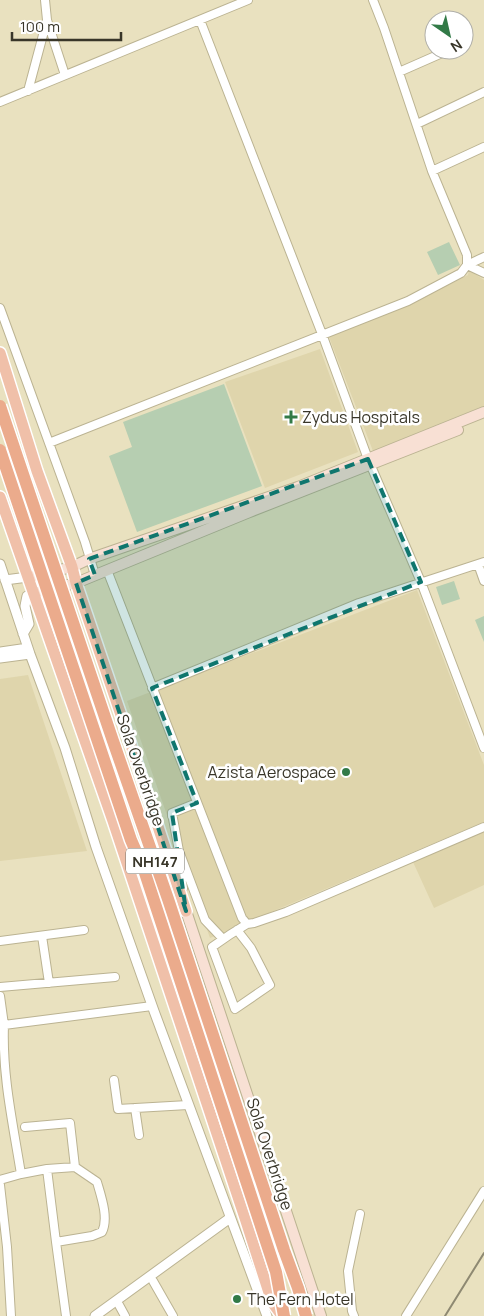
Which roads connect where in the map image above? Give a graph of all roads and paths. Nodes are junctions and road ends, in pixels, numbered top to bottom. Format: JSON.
{"nodes":[{"id":1,"x":45,"y":0,"type":"edge"},
{"id":2,"x":248,"y":0,"type":"edge"},
{"id":3,"x":373,"y":0,"type":"edge"},
{"id":4,"x":47,"y":20,"type":"junction"},
{"id":5,"x":200,"y":20,"type":"junction"},
{"id":6,"x":426,"y":60,"type":"edge"},
{"id":7,"x":399,"y":72,"type":"junction"},
{"id":8,"x":66,"y":75,"type":"junction"},
{"id":9,"x":28,"y":90,"type":"junction"},
{"id":10,"x":484,"y":92,"type":"edge"},
{"id":11,"x":0,"y":102,"type":"edge"},
{"id":12,"x":416,"y":124,"type":"junction"},
{"id":13,"x":484,"y":147,"type":"edge"},
{"id":14,"x":432,"y":170,"type":"junction"},
{"id":15,"x":484,"y":256,"type":"edge"},
{"id":16,"x":467,"y":265,"type":"junction"},
{"id":17,"x":484,"y":273,"type":"edge"},
{"id":18,"x":0,"y":308,"type":"edge"},
{"id":19,"x":322,"y":334,"type":"junction"},
{"id":20,"x":0,"y":353,"type":"edge"},
{"id":21,"x":0,"y":406,"type":"edge"},
{"id":22,"x":484,"y":412,"type":"edge"},
{"id":23,"x":484,"y":420,"type":"edge"},
{"id":24,"x":49,"y":443,"type":"junction"},
{"id":25,"x":0,"y":450,"type":"edge"},
{"id":26,"x":369,"y":462,"type":"junction"},
{"id":27,"x":0,"y":497,"type":"edge"},
{"id":28,"x":89,"y":559,"type":"junction"},
{"id":29,"x":481,"y":563,"type":"edge"},
{"id":30,"x":0,"y":564,"type":"edge"},
{"id":31,"x":72,"y":567,"type":"junction"},
{"id":32,"x":107,"y":570,"type":"junction"},
{"id":33,"x":94,"y":575,"type":"junction"},
{"id":34,"x":28,"y":577,"type":"junction"},
{"id":35,"x":5,"y":580,"type":"junction"},
{"id":36,"x":484,"y":581,"type":"edge"},
{"id":37,"x":421,"y":582,"type":"junction"},
{"id":38,"x":76,"y":583,"type":"junction"},
{"id":39,"x":34,"y":593,"type":"junction"},
{"id":40,"x":23,"y":634,"type":"junction"},
{"id":41,"x":29,"y":651,"type":"junction"},
{"id":42,"x":0,"y":652,"type":"edge"},
{"id":43,"x":0,"y":658,"type":"edge"},
{"id":44,"x":152,"y":688,"type":"junction"},
{"id":45,"x":484,"y":748,"type":"edge"},
{"id":46,"x":197,"y":803,"type":"junction"},
{"id":47,"x":172,"y":813,"type":"junction"},
{"id":48,"x":484,"y":827,"type":"edge"},
{"id":49,"x":186,"y":911,"type":"junction"},
{"id":50,"x":248,"y":924,"type":"junction"},
{"id":51,"x":84,"y":930,"type":"dead end"},
{"id":52,"x":237,"y":930,"type":"junction"},
{"id":53,"x":42,"y":936,"type":"junction"},
{"id":54,"x":224,"y":939,"type":"junction"},
{"id":55,"x":0,"y":941,"type":"edge"},
{"id":56,"x":115,"y":977,"type":"dead end"},
{"id":57,"x":49,"y":983,"type":"junction"},
{"id":58,"x":0,"y":988,"type":"edge"},
{"id":59,"x":0,"y":996,"type":"edge"},
{"id":60,"x":152,"y":1006,"type":"junction"},
{"id":61,"x":4,"y":1025,"type":"junction"},
{"id":62,"x":2,"y":1039,"type":"edge"},
{"id":63,"x":114,"y":1080,"type":"dead end"},
{"id":64,"x":188,"y":1105,"type":"junction"},
{"id":65,"x":135,"y":1108,"type":"junction"},
{"id":66,"x":26,"y":1127,"type":"dead end"},
{"id":67,"x":139,"y":1135,"type":"dead end"},
{"id":68,"x":75,"y":1167,"type":"junction"},
{"id":69,"x":48,"y":1169,"type":"junction"},
{"id":70,"x":21,"y":1174,"type":"junction"},
{"id":71,"x":0,"y":1180,"type":"edge"},
{"id":72,"x":0,"y":1185,"type":"edge"},
{"id":73,"x":484,"y":1191,"type":"edge"},
{"id":74,"x":360,"y":1214,"type":"dead end"},
{"id":75,"x":231,"y":1221,"type":"junction"},
{"id":76,"x":56,"y":1242,"type":"junction"},
{"id":77,"x":153,"y":1281,"type":"junction"},
{"id":78,"x":119,"y":1305,"type":"junction"},
{"id":79,"x":11,"y":1316,"type":"edge"},
{"id":80,"x":66,"y":1316,"type":"edge"},
{"id":81,"x":96,"y":1316,"type":"edge"},
{"id":82,"x":104,"y":1316,"type":"edge"},
{"id":83,"x":125,"y":1316,"type":"edge"},
{"id":84,"x":173,"y":1316,"type":"edge"},
{"id":85,"x":267,"y":1316,"type":"edge"},
{"id":86,"x":283,"y":1316,"type":"edge"},
{"id":87,"x":306,"y":1316,"type":"edge"},
{"id":88,"x":321,"y":1316,"type":"edge"},
{"id":89,"x":354,"y":1316,"type":"edge"},
{"id":90,"x":406,"y":1316,"type":"edge"}],
"edges":[{"from":1,"to":4,"type":"street"},
{"from":2,"to":5,"type":"street"},
{"from":3,"to":7,"type":"street"},
{"from":4,"to":8,"type":"street"},
{"from":4,"to":9,"type":"street"},
{"from":5,"to":8,"type":"street"},
{"from":5,"to":19,"type":"street"},
{"from":6,"to":7,"type":"street"},
{"from":7,"to":12,"type":"street"},
{"from":8,"to":9,"type":"street"},
{"from":9,"to":11,"type":"street"},
{"from":10,"to":12,"type":"street"},
{"from":12,"to":14,"type":"street"},
{"from":13,"to":14,"type":"street"},
{"from":14,"to":16,"type":"street"},
{"from":15,"to":16,"type":"street"},
{"from":16,"to":17,"type":"street"},
{"from":16,"to":19,"type":"street"},
{"from":18,"to":24,"type":"street"},
{"from":19,"to":24,"type":"street"},
{"from":19,"to":26,"type":"street"},
{"from":20,"to":31,"type":"main road"},
{"from":21,"to":87,"type":"highway","name":"Sola Overbridge","number":"NH147","bridge":true},
{"from":22,"to":26,"type":"main road"},
{"from":23,"to":26,"type":"main road"},
{"from":24,"to":28,"type":"street"},
{"from":25,"to":86,"type":"highway","name":"Sola Overbridge","number":"NH147","bridge":true},
{"from":26,"to":28,"type":"main road"},
{"from":26,"to":32,"type":"main road"},
{"from":26,"to":37,"type":"street"},
{"from":27,"to":34,"type":"main road"},
{"from":28,"to":31,"type":"main road"},
{"from":28,"to":33,"type":"street"},
{"from":29,"to":36,"type":"street"},
{"from":29,"to":37,"type":"street"},
{"from":30,"to":35,"type":"street"},
{"from":31,"to":34,"type":"main road"},
{"from":31,"to":38,"type":"main road"},
{"from":32,"to":33,"type":"main road"},
{"from":32,"to":44,"type":"street"},
{"from":33,"to":38,"type":"main road"},
{"from":34,"to":35,"type":"street"},
{"from":34,"to":39,"type":"main road"},
{"from":35,"to":40,"type":"street"},
{"from":37,"to":44,"type":"street"},
{"from":37,"to":45,"type":"street"},
{"from":38,"to":39,"type":"main road"},
{"from":38,"to":49,"type":"main road"},
{"from":39,"to":40,"type":"street"},
{"from":39,"to":86,"type":"main road"},
{"from":40,"to":41,"type":"street"},
{"from":41,"to":42,"type":"street"},
{"from":41,"to":43,"type":"street"},
{"from":41,"to":60,"type":"street"},
{"from":44,"to":46,"type":"street"},
{"from":46,"to":47,"type":"street"},
{"from":46,"to":50,"type":"street"},
{"from":47,"to":49,"type":"street"},
{"from":47,"to":54,"type":"street"},
{"from":48,"to":50,"type":"street"},
{"from":49,"to":88,"type":"main road"},
{"from":50,"to":52,"type":"street"},
{"from":51,"to":53,"type":"street"},
{"from":52,"to":54,"type":"street"},
{"from":52,"to":54,"type":"street"},
{"from":53,"to":55,"type":"street"},
{"from":53,"to":57,"type":"street"},
{"from":56,"to":57,"type":"street"},
{"from":57,"to":58,"type":"street"},
{"from":59,"to":61,"type":"street"},
{"from":60,"to":61,"type":"street"},
{"from":60,"to":64,"type":"street"},
{"from":61,"to":62,"type":"street"},
{"from":62,"to":70,"type":"street"},
{"from":63,"to":65,"type":"street"},
{"from":64,"to":65,"type":"street"},
{"from":64,"to":75,"type":"street"},
{"from":65,"to":67,"type":"street"},
{"from":66,"to":68,"type":"street"},
{"from":68,"to":69,"type":"street"},
{"from":68,"to":76,"type":"street"},
{"from":69,"to":70,"type":"street"},
{"from":69,"to":76,"type":"street"},
{"from":70,"to":71,"type":"street"},
{"from":72,"to":79,"type":"street"},
{"from":73,"to":90,"type":"street"},
{"from":74,"to":89,"type":"street"},
{"from":75,"to":77,"type":"street"},
{"from":75,"to":81,"type":"street"},
{"from":75,"to":85,"type":"street"},
{"from":76,"to":80,"type":"street"},
{"from":77,"to":78,"type":"street"},
{"from":77,"to":84,"type":"street"},
{"from":78,"to":82,"type":"street"},
{"from":78,"to":83,"type":"street"}]}
